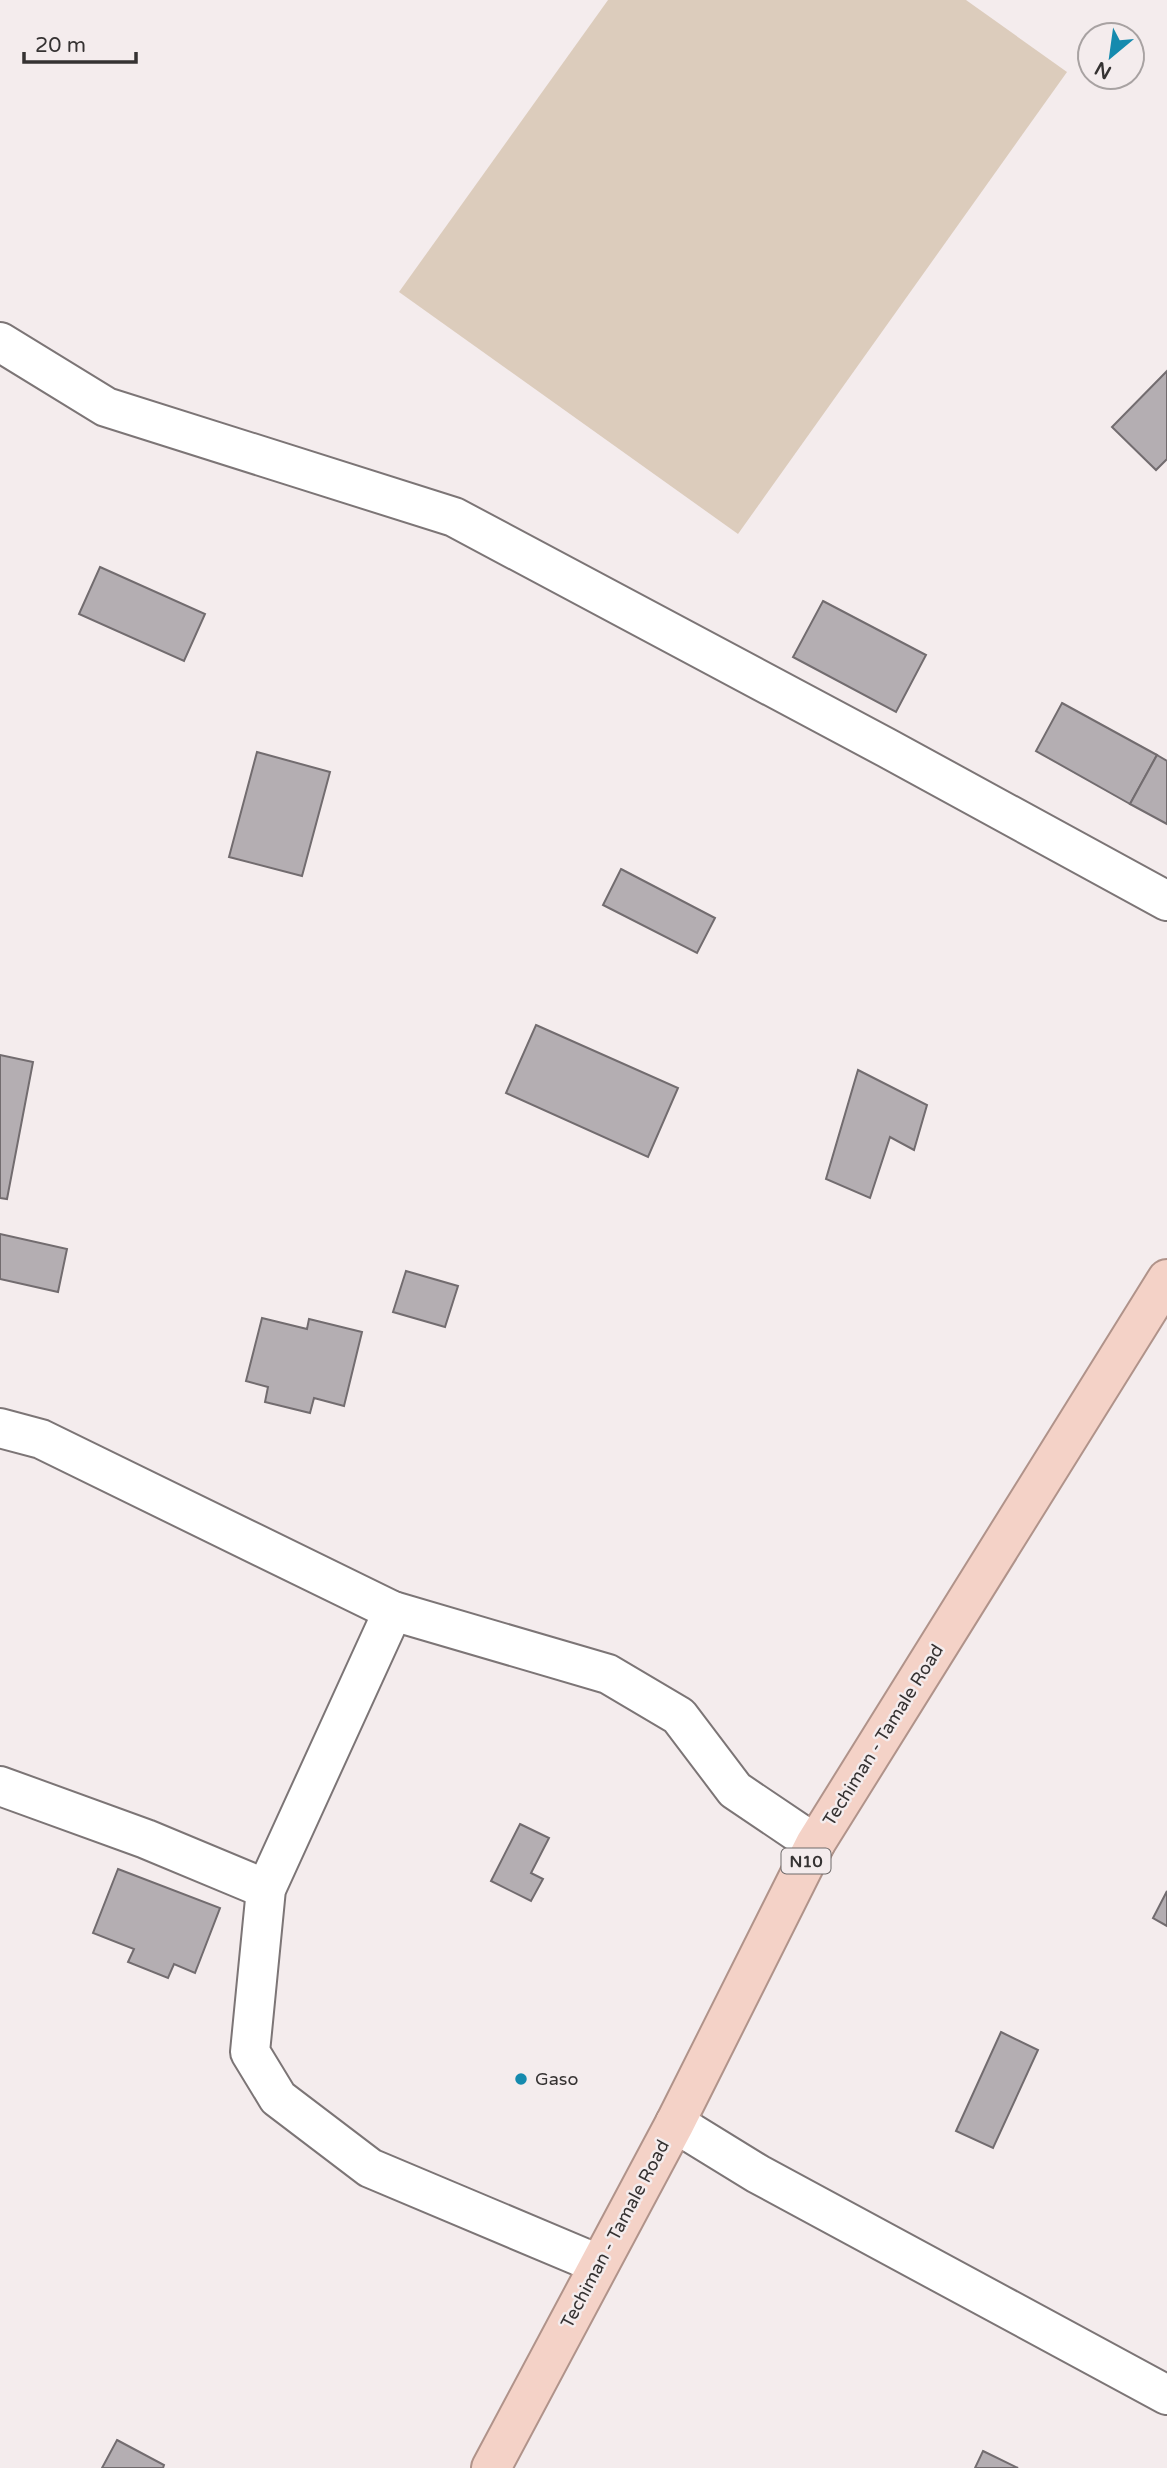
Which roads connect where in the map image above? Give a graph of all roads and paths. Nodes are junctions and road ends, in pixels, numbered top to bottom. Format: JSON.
{"nodes":[{"id":1,"x":0,"y":342,"type":"edge"},
{"id":2,"x":1167,"y":901,"type":"edge"},
{"id":3,"x":1167,"y":1279,"type":"edge"},
{"id":4,"x":0,"y":1428,"type":"edge"},
{"id":5,"x":394,"y":1611,"type":"junction"},
{"id":6,"x":0,"y":1786,"type":"edge"},
{"id":7,"x":815,"y":1844,"type":"junction"},
{"id":8,"x":266,"y":1889,"type":"junction"},
{"id":9,"x":675,"y":2123,"type":"junction"},
{"id":10,"x":598,"y":2264,"type":"junction"},
{"id":11,"x":1167,"y":2395,"type":"edge"},
{"id":12,"x":491,"y":2468,"type":"edge"}],
"edges":[{"from":1,"to":2,"type":"street"},
{"from":3,"to":7,"type":"highway","name":"Techiman - Tamale Road","number":"N10"},
{"from":4,"to":5,"type":"street"},
{"from":5,"to":7,"type":"street"},
{"from":5,"to":8,"type":"street"},
{"from":6,"to":8,"type":"street"},
{"from":7,"to":9,"type":"highway","name":"Techiman - Tamale Road","number":"N10"},
{"from":8,"to":10,"type":"street"},
{"from":9,"to":10,"type":"highway","name":"Techiman - Tamale Road","number":"N10"},
{"from":9,"to":11,"type":"street"},
{"from":10,"to":12,"type":"highway","name":"Techiman - Tamale Road","number":"N10"}]}
